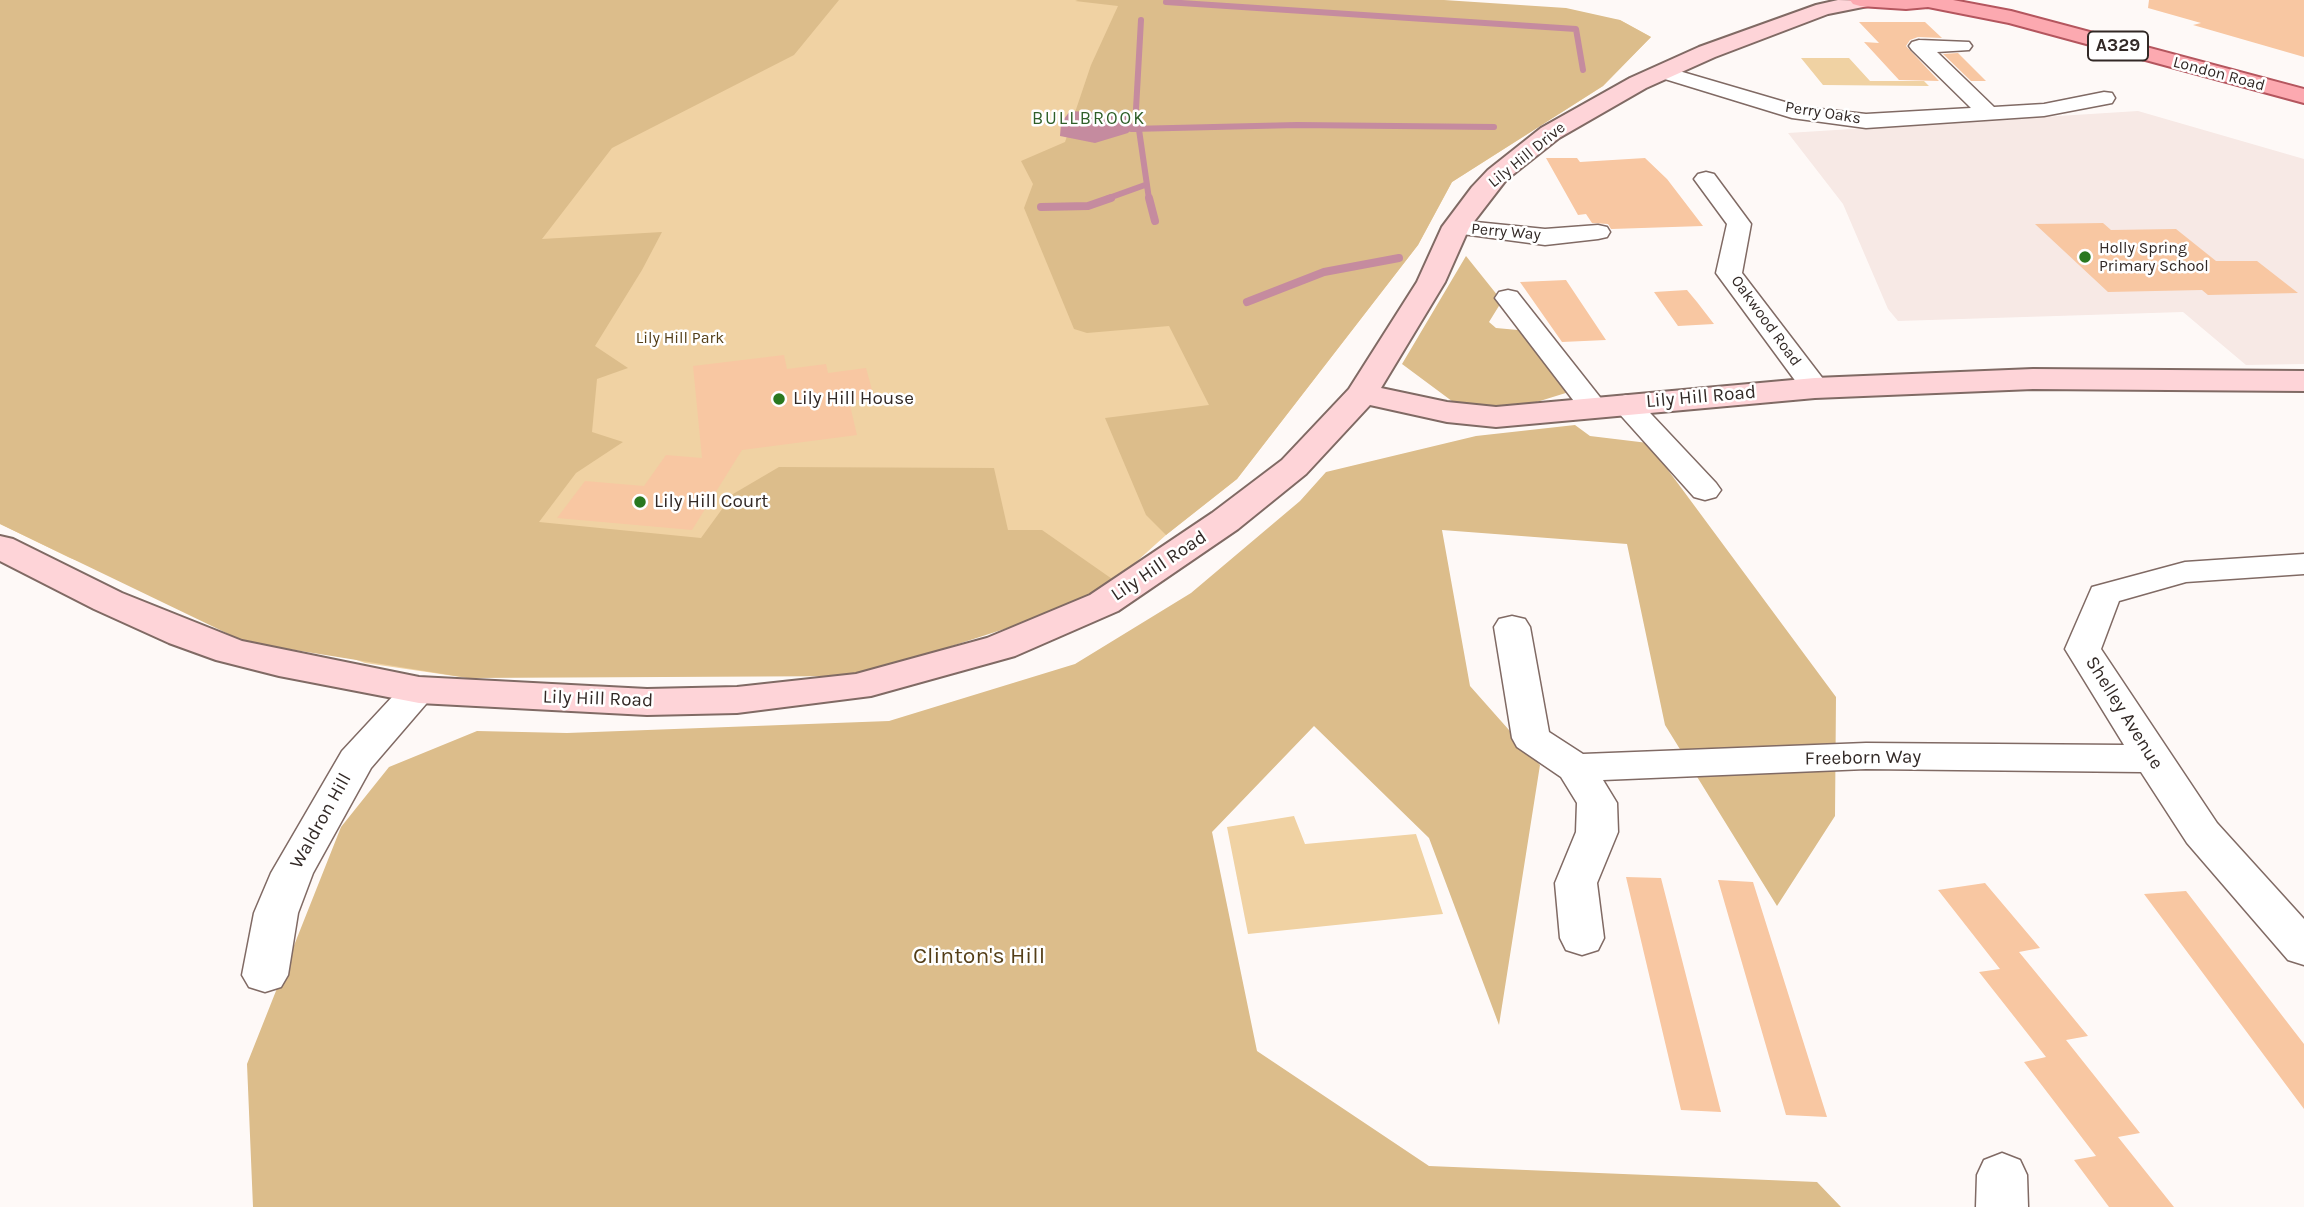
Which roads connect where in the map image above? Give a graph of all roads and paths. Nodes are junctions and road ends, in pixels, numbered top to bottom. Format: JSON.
{"nodes":[{"id":1,"x":1808,"y":0,"type":"edge"},
{"id":2,"x":1860,"y":0,"type":"edge"},
{"id":3,"x":1995,"y":0,"type":"edge"},
{"id":4,"x":1866,"y":1,"type":"edge"},
{"id":5,"x":1937,"y":1,"type":"edge"},
{"id":6,"x":1787,"y":22,"type":"junction"},
{"id":7,"x":1962,"y":46,"type":"dead end"},
{"id":8,"x":1662,"y":72,"type":"junction"},
{"id":9,"x":2304,"y":87,"type":"edge"},
{"id":10,"x":2304,"y":96,"type":"edge"},
{"id":11,"x":2104,"y":98,"type":"dead end"},
{"id":12,"x":1988,"y":113,"type":"junction"},
{"id":13,"x":1706,"y":179,"type":"dead end"},
{"id":14,"x":1456,"y":227,"type":"junction"},
{"id":15,"x":1598,"y":232,"type":"dead end"},
{"id":16,"x":1508,"y":298,"type":"dead end"},
{"id":17,"x":2304,"y":381,"type":"edge"},
{"id":18,"x":1815,"y":387,"type":"junction"},
{"id":19,"x":1362,"y":394,"type":"junction"},
{"id":20,"x":1626,"y":404,"type":"junction"},
{"id":21,"x":1593,"y":407,"type":"junction"},
{"id":22,"x":1705,"y":490,"type":"dead end"},
{"id":23,"x":0,"y":547,"type":"edge"},
{"id":24,"x":2304,"y":564,"type":"edge"},
{"id":25,"x":1512,"y":627,"type":"dead end"},
{"id":26,"x":419,"y":690,"type":"junction"},
{"id":27,"x":2152,"y":759,"type":"junction"},
{"id":28,"x":1575,"y":768,"type":"junction"},
{"id":29,"x":1582,"y":938,"type":"dead end"},
{"id":30,"x":2304,"y":948,"type":"edge"},
{"id":31,"x":265,"y":975,"type":"dead end"}],
"edges":[{"from":1,"to":6,"type":"street","name":"Lily Hill Drive"},
{"from":2,"to":4,"type":"main road","number":"A329"},
{"from":3,"to":9,"type":"main road","name":"London Road","number":"A329"},
{"from":4,"to":5,"type":"main road","number":"A329"},
{"from":4,"to":6,"type":"street","name":"Lily Hill Drive"},
{"from":5,"to":10,"type":"main road","name":"London Road","number":"A329"},
{"from":6,"to":8,"type":"street","name":"Lily Hill Drive"},
{"from":7,"to":12,"type":"street"},
{"from":8,"to":12,"type":"street","name":"Perry Oaks"},
{"from":8,"to":14,"type":"street","name":"Lily Hill Drive"},
{"from":11,"to":12,"type":"street","name":"Perry Oaks"},
{"from":13,"to":18,"type":"street","name":"Oakwood Road"},
{"from":14,"to":15,"type":"street","name":"Perry Way"},
{"from":14,"to":19,"type":"street","name":"Lily Hill Drive"},
{"from":16,"to":21,"type":"street"},
{"from":17,"to":18,"type":"street","name":"Lily Hill Road"},
{"from":18,"to":20,"type":"street","name":"Lily Hill Road"},
{"from":19,"to":21,"type":"street","name":"Lily Hill Road"},
{"from":19,"to":26,"type":"street","name":"Lily Hill Road"},
{"from":20,"to":21,"type":"street","name":"Lily Hill Road"},
{"from":20,"to":22,"type":"street"},
{"from":23,"to":26,"type":"street","name":"Lily Hill Road"},
{"from":24,"to":27,"type":"street","name":"Shelley Avenue"},
{"from":25,"to":28,"type":"street"},
{"from":26,"to":31,"type":"street","name":"Waldron Hill"},
{"from":27,"to":28,"type":"street","name":"Freeborn Way"},
{"from":27,"to":30,"type":"street","name":"Shelley Avenue"},
{"from":28,"to":29,"type":"street"}]}
